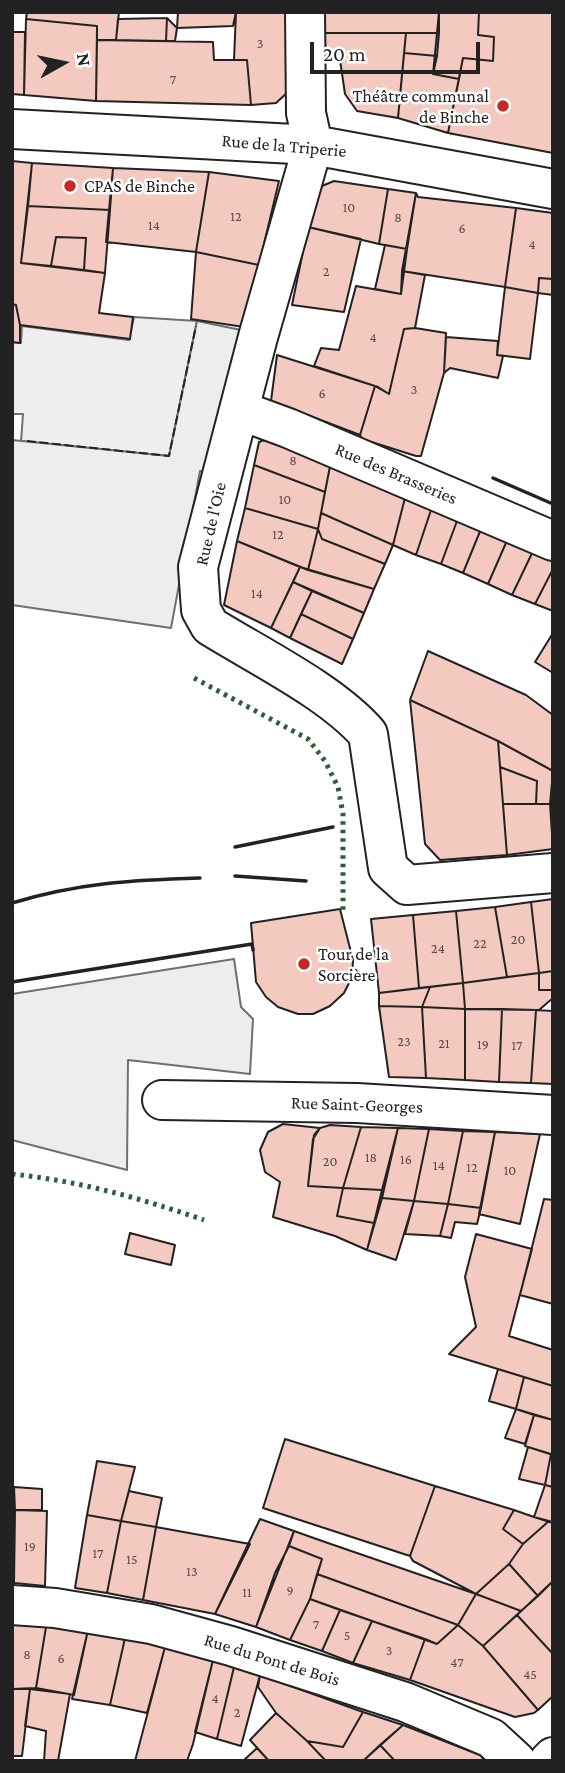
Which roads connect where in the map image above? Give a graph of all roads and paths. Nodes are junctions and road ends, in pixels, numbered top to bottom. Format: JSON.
{"nodes":[{"id":1,"x":305,"y":12,"type":"edge"},
{"id":2,"x":12,"y":129,"type":"edge"},
{"id":3,"x":313,"y":145,"type":"junction"},
{"id":4,"x":553,"y":188,"type":"edge"},
{"id":5,"x":239,"y":410,"type":"junction"},
{"id":6,"x":553,"y":541,"type":"edge"},
{"id":7,"x":553,"y":873,"type":"edge"},
{"id":8,"x":162,"y":1100,"type":"dead end"},
{"id":9,"x":553,"y":1115,"type":"edge"},
{"id":10,"x":12,"y":1605,"type":"edge"},
{"id":11,"x":516,"y":1761,"type":"edge"}],
"edges":[{"from":1,"to":3,"type":"street"},
{"from":2,"to":3,"type":"street","name":"Rue de la Triperie"},
{"from":3,"to":4,"type":"street","name":"Rue de la Triperie"},
{"from":3,"to":5,"type":"street","name":"Rue de l'Oie"},
{"from":5,"to":6,"type":"street","name":"Rue des Brasseries"},
{"from":5,"to":7,"type":"street","name":"Rue de l'Oie"},
{"from":8,"to":9,"type":"street","name":"Rue Saint-Georges"},
{"from":10,"to":11,"type":"street","name":"Rue du Pont de Bois"}]}
